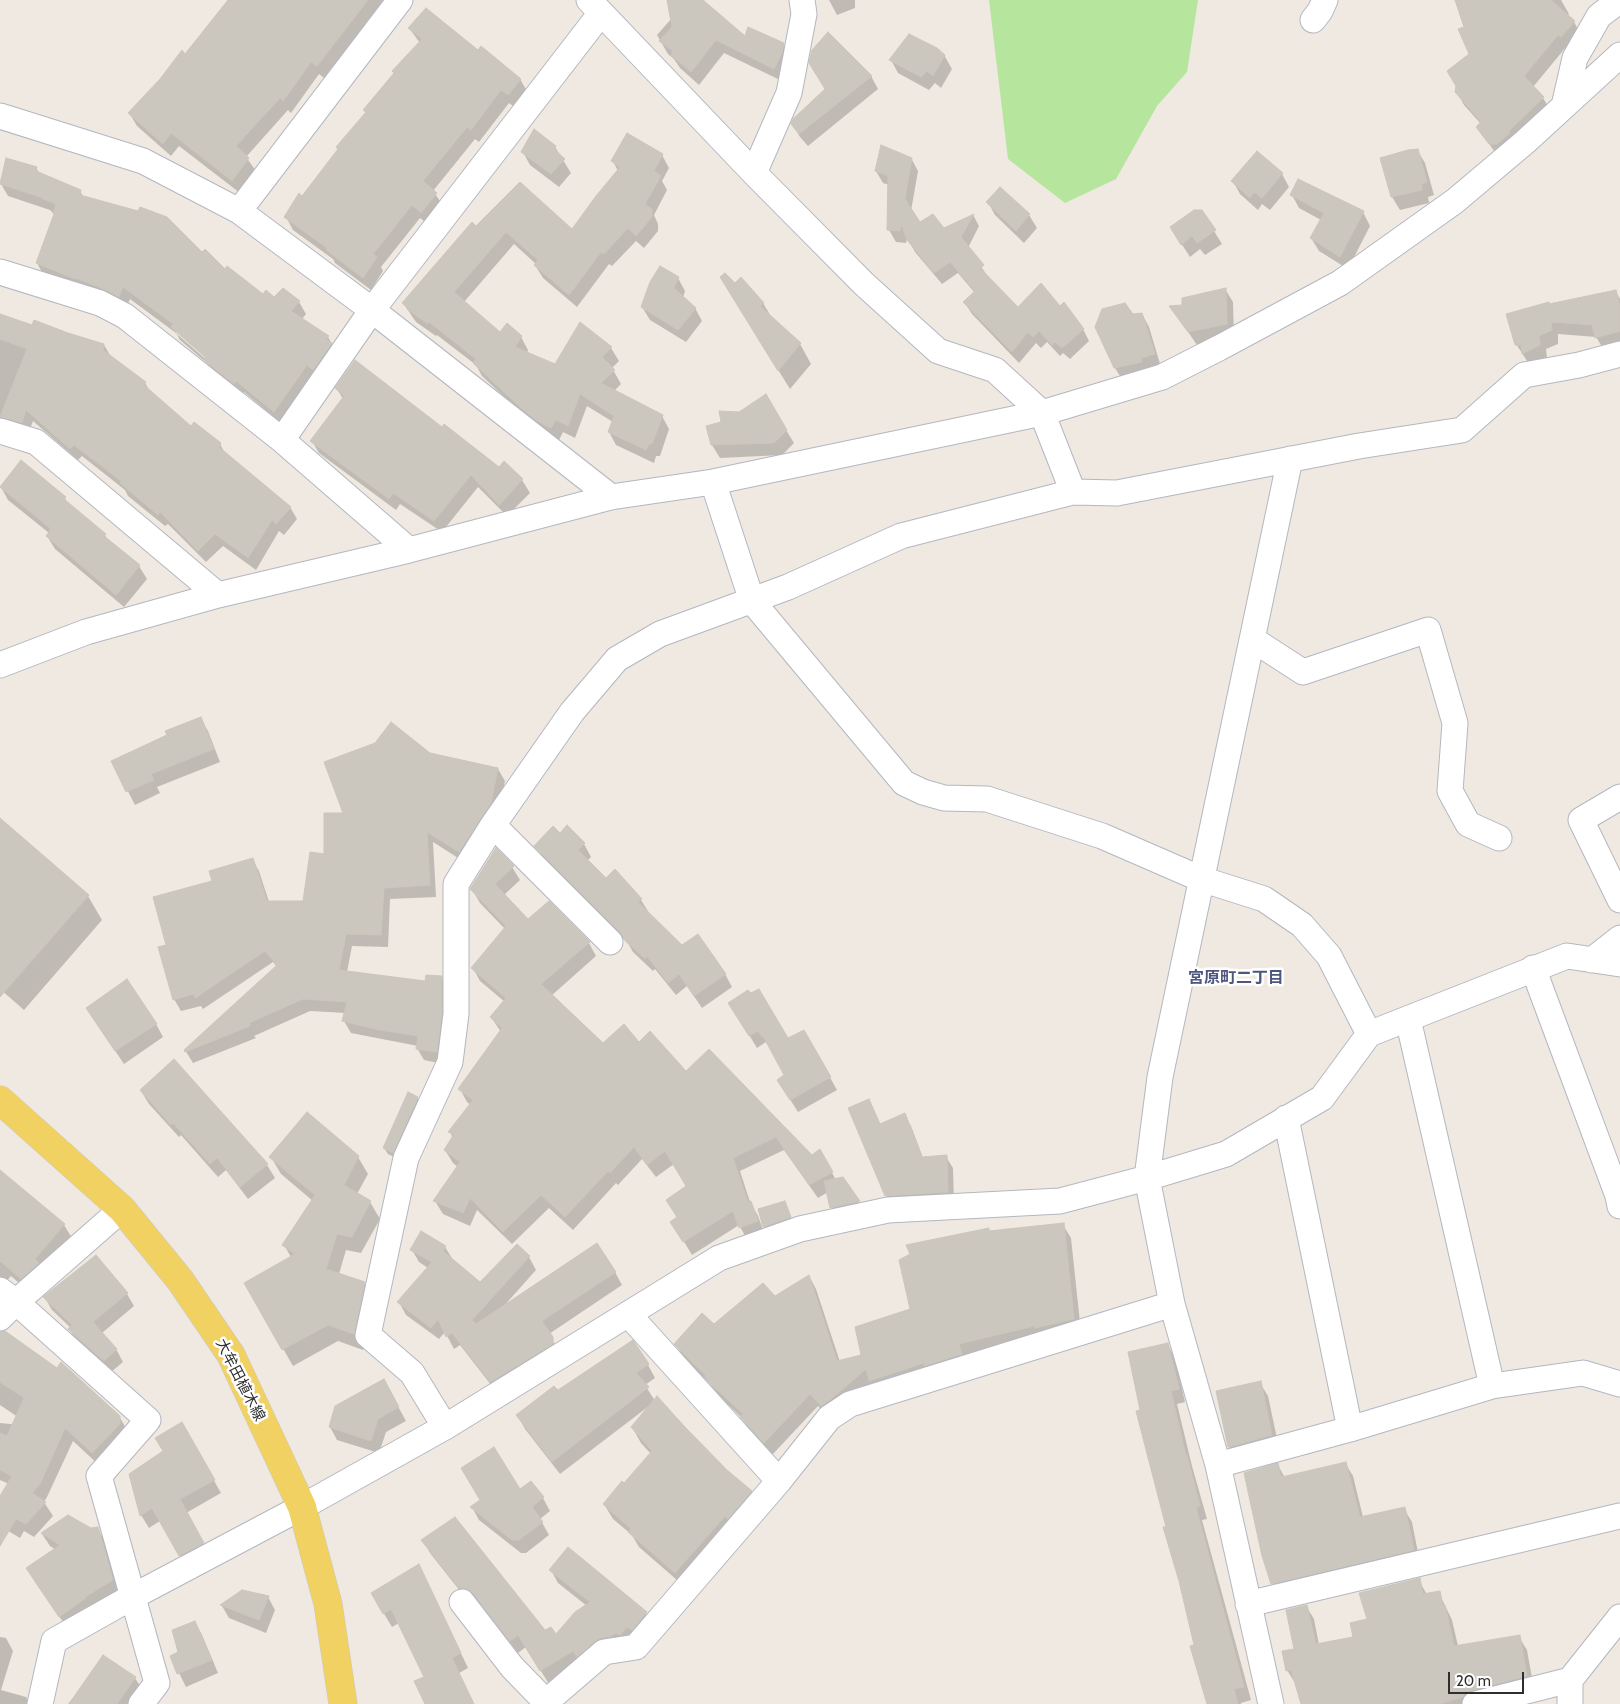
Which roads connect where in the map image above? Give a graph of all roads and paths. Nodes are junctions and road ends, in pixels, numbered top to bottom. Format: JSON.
{"nodes":[{"id":1,"x":400,"y":0,"type":"edge"},
{"id":2,"x":802,"y":0,"type":"edge"},
{"id":3,"x":1620,"y":0,"type":"edge"},
{"id":4,"x":595,"y":7,"type":"edge"},
{"id":5,"x":1593,"y":8,"type":"edge"},
{"id":6,"x":1620,"y":55,"type":"edge"},
{"id":7,"x":1564,"y":106,"type":"junction"},
{"id":8,"x":0,"y":116,"type":"edge"},
{"id":9,"x":754,"y":173,"type":"junction"},
{"id":10,"x":239,"y":211,"type":"junction"},
{"id":11,"x":0,"y":272,"type":"edge"},
{"id":12,"x":372,"y":310,"type":"junction"},
{"id":13,"x":1620,"y":354,"type":"edge"},
{"id":14,"x":1042,"y":413,"type":"junction"},
{"id":15,"x":0,"y":431,"type":"edge"},
{"id":16,"x":282,"y":440,"type":"junction"},
{"id":17,"x":1290,"y":459,"type":"junction"},
{"id":18,"x":713,"y":482,"type":"junction"},
{"id":19,"x":1073,"y":492,"type":"junction"},
{"id":20,"x":611,"y":497,"type":"junction"},
{"id":21,"x":409,"y":550,"type":"junction"},
{"id":22,"x":218,"y":595,"type":"junction"},
{"id":23,"x":752,"y":600,"type":"junction"},
{"id":24,"x":1252,"y":639,"type":"junction"},
{"id":25,"x":3,"y":658,"type":"edge"},
{"id":26,"x":1620,"y":797,"type":"edge"},
{"id":27,"x":492,"y":825,"type":"junction"},
{"id":28,"x":1499,"y":838,"type":"dead end"},
{"id":29,"x":1201,"y":879,"type":"junction"},
{"id":30,"x":1620,"y":900,"type":"edge"},
{"id":31,"x":1620,"y":938,"type":"edge"},
{"id":32,"x":610,"y":942,"type":"dead end"},
{"id":33,"x":1592,"y":960,"type":"junction"},
{"id":34,"x":1620,"y":964,"type":"edge"},
{"id":35,"x":1534,"y":968,"type":"junction"},
{"id":36,"x":1408,"y":1019,"type":"junction"},
{"id":37,"x":1369,"y":1034,"type":"junction"},
{"id":38,"x":0,"y":1100,"type":"edge"},
{"id":39,"x":1286,"y":1118,"type":"junction"},
{"id":40,"x":1147,"y":1178,"type":"junction"},
{"id":41,"x":1620,"y":1206,"type":"edge"},
{"id":42,"x":122,"y":1209,"type":"junction"},
{"id":43,"x":5,"y":1303,"type":"edge"},
{"id":44,"x":1172,"y":1304,"type":"junction"},
{"id":45,"x":628,"y":1314,"type":"junction"},
{"id":46,"x":1620,"y":1384,"type":"edge"},
{"id":47,"x":1492,"y":1386,"type":"junction"},
{"id":48,"x":445,"y":1427,"type":"junction"},
{"id":49,"x":1350,"y":1429,"type":"junction"},
{"id":50,"x":1218,"y":1465,"type":"junction"},
{"id":51,"x":779,"y":1481,"type":"junction"},
{"id":52,"x":302,"y":1507,"type":"junction"},
{"id":53,"x":1620,"y":1516,"type":"edge"},
{"id":54,"x":132,"y":1597,"type":"junction"},
{"id":55,"x":462,"y":1602,"type":"dead end"},
{"id":56,"x":1248,"y":1604,"type":"junction"},
{"id":57,"x":1620,"y":1617,"type":"edge"},
{"id":58,"x":1570,"y":1692,"type":"edge"},
{"id":59,"x":547,"y":1703,"type":"edge"},
{"id":60,"x":40,"y":1704,"type":"edge"},
{"id":61,"x":141,"y":1704,"type":"edge"},
{"id":62,"x":342,"y":1704,"type":"edge"},
{"id":63,"x":1271,"y":1704,"type":"edge"},
{"id":64,"x":1475,"y":1704,"type":"edge"}],
"edges":[{"from":1,"to":10,"type":"street"},
{"from":2,"to":9,"type":"street"},
{"from":3,"to":5,"type":"street"},
{"from":4,"to":9,"type":"street"},
{"from":4,"to":12,"type":"street"},
{"from":5,"to":7,"type":"street"},
{"from":6,"to":7,"type":"street"},
{"from":7,"to":14,"type":"street"},
{"from":8,"to":10,"type":"street"},
{"from":9,"to":14,"type":"street"},
{"from":10,"to":12,"type":"street"},
{"from":11,"to":16,"type":"street"},
{"from":12,"to":16,"type":"street"},
{"from":12,"to":20,"type":"street"},
{"from":13,"to":17,"type":"street"},
{"from":14,"to":18,"type":"street"},
{"from":14,"to":19,"type":"street"},
{"from":15,"to":22,"type":"street"},
{"from":16,"to":21,"type":"street"},
{"from":17,"to":19,"type":"street"},
{"from":17,"to":24,"type":"street"},
{"from":18,"to":20,"type":"street"},
{"from":18,"to":23,"type":"street"},
{"from":19,"to":23,"type":"street"},
{"from":20,"to":21,"type":"street"},
{"from":21,"to":22,"type":"street"},
{"from":22,"to":25,"type":"street"},
{"from":23,"to":27,"type":"street"},
{"from":23,"to":29,"type":"street"},
{"from":24,"to":28,"type":"street"},
{"from":24,"to":29,"type":"street"},
{"from":26,"to":30,"type":"street"},
{"from":27,"to":32,"type":"street"},
{"from":27,"to":48,"type":"street"},
{"from":29,"to":37,"type":"street"},
{"from":29,"to":40,"type":"street"},
{"from":31,"to":33,"type":"street"},
{"from":33,"to":34,"type":"street"},
{"from":33,"to":35,"type":"street"},
{"from":35,"to":36,"type":"street"},
{"from":35,"to":41,"type":"street"},
{"from":36,"to":37,"type":"street"},
{"from":36,"to":47,"type":"street"},
{"from":37,"to":39,"type":"street"},
{"from":38,"to":42,"type":"main road","name":"大牟田植木線"},
{"from":39,"to":40,"type":"street"},
{"from":39,"to":49,"type":"street"},
{"from":40,"to":44,"type":"street"},
{"from":40,"to":45,"type":"street"},
{"from":42,"to":43,"type":"street"},
{"from":42,"to":52,"type":"main road","name":"大牟田植木線"},
{"from":43,"to":54,"type":"street"},
{"from":44,"to":50,"type":"street"},
{"from":44,"to":51,"type":"street"},
{"from":45,"to":48,"type":"street"},
{"from":45,"to":51,"type":"street"},
{"from":46,"to":47,"type":"street"},
{"from":47,"to":49,"type":"street"},
{"from":48,"to":52,"type":"street"},
{"from":49,"to":50,"type":"street"},
{"from":50,"to":56,"type":"street"},
{"from":51,"to":59,"type":"street"},
{"from":52,"to":54,"type":"street"},
{"from":52,"to":62,"type":"main road","name":"大牟田植木線"},
{"from":53,"to":56,"type":"street"},
{"from":54,"to":60,"type":"street"},
{"from":54,"to":61,"type":"street"},
{"from":55,"to":59,"type":"street"},
{"from":56,"to":63,"type":"street"},
{"from":57,"to":58,"type":"street"},
{"from":58,"to":64,"type":"street"}]}
